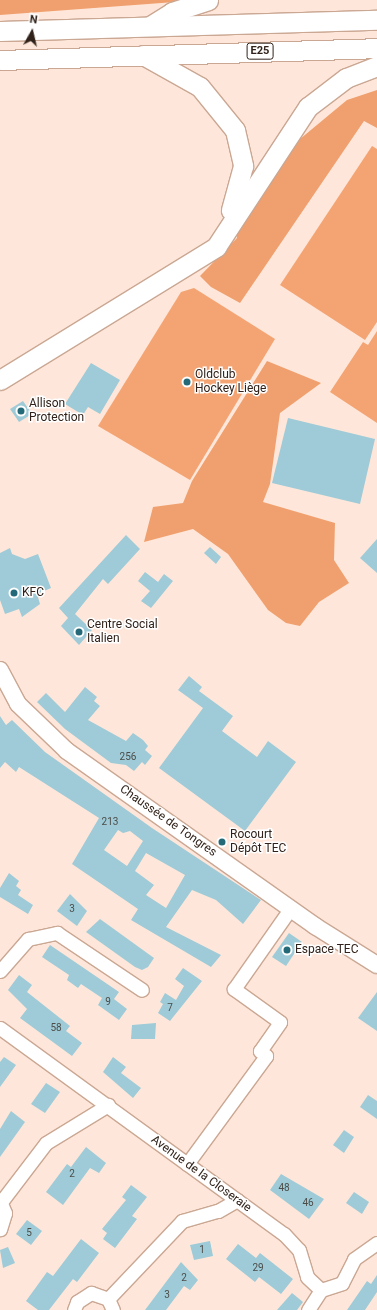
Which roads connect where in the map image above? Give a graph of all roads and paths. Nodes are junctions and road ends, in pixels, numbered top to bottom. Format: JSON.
{"nodes":[{"id":1,"x":208,"y":0,"type":"edge"},
{"id":2,"x":377,"y":20,"type":"edge"},
{"id":3,"x":150,"y":26,"type":"junction"},
{"id":4,"x":0,"y":31,"type":"edge"},
{"id":5,"x":377,"y":48,"type":"edge"},
{"id":6,"x":143,"y":55,"type":"junction"},
{"id":7,"x":0,"y":60,"type":"edge"},
{"id":8,"x":377,"y":66,"type":"edge"},
{"id":9,"x":0,"y":366,"type":"edge"},
{"id":10,"x":0,"y":380,"type":"edge"},
{"id":11,"x":0,"y":670,"type":"edge"},
{"id":12,"x":290,"y":908,"type":"junction"},
{"id":13,"x":377,"y":965,"type":"edge"},
{"id":14,"x":0,"y":971,"type":"edge"},
{"id":15,"x":142,"y":990,"type":"dead end"},
{"id":16,"x":0,"y":1028,"type":"edge"},
{"id":17,"x":108,"y":1105,"type":"junction"},
{"id":18,"x":187,"y":1164,"type":"junction"},
{"id":19,"x":237,"y":1200,"type":"junction"},
{"id":20,"x":0,"y":1201,"type":"edge"},
{"id":21,"x":0,"y":1229,"type":"edge"},
{"id":22,"x":377,"y":1243,"type":"edge"},
{"id":23,"x":321,"y":1290,"type":"junction"},
{"id":24,"x":110,"y":1305,"type":"edge"},
{"id":25,"x":74,"y":1310,"type":"edge"},
{"id":26,"x":308,"y":1310,"type":"edge"}],
"edges":[{"from":1,"to":3,"type":"highway"},
{"from":2,"to":3,"type":"highway"},
{"from":3,"to":4,"type":"highway"},
{"from":5,"to":6,"type":"highway","number":"E25"},
{"from":6,"to":7,"type":"highway","number":"E25"},
{"from":6,"to":9,"type":"highway"},
{"from":8,"to":10,"type":"highway"},
{"from":11,"to":12,"type":"main road","name":"Chaussée de Tongres"},
{"from":12,"to":13,"type":"main road","name":"Chaussée de Tongres"},
{"from":12,"to":18,"type":"street"},
{"from":14,"to":15,"type":"street"},
{"from":16,"to":17,"type":"street","name":"Avenue de la Closeraie"},
{"from":17,"to":18,"type":"street","name":"Avenue de la Closeraie"},
{"from":17,"to":20,"type":"street"},
{"from":18,"to":19,"type":"street","name":"Avenue de la Closeraie"},
{"from":19,"to":23,"type":"street","name":"Avenue de la Closeraie"},
{"from":19,"to":24,"type":"street"},
{"from":20,"to":21,"type":"street"},
{"from":22,"to":23,"type":"street"},
{"from":23,"to":26,"type":"street"},
{"from":24,"to":25,"type":"street"}]}
